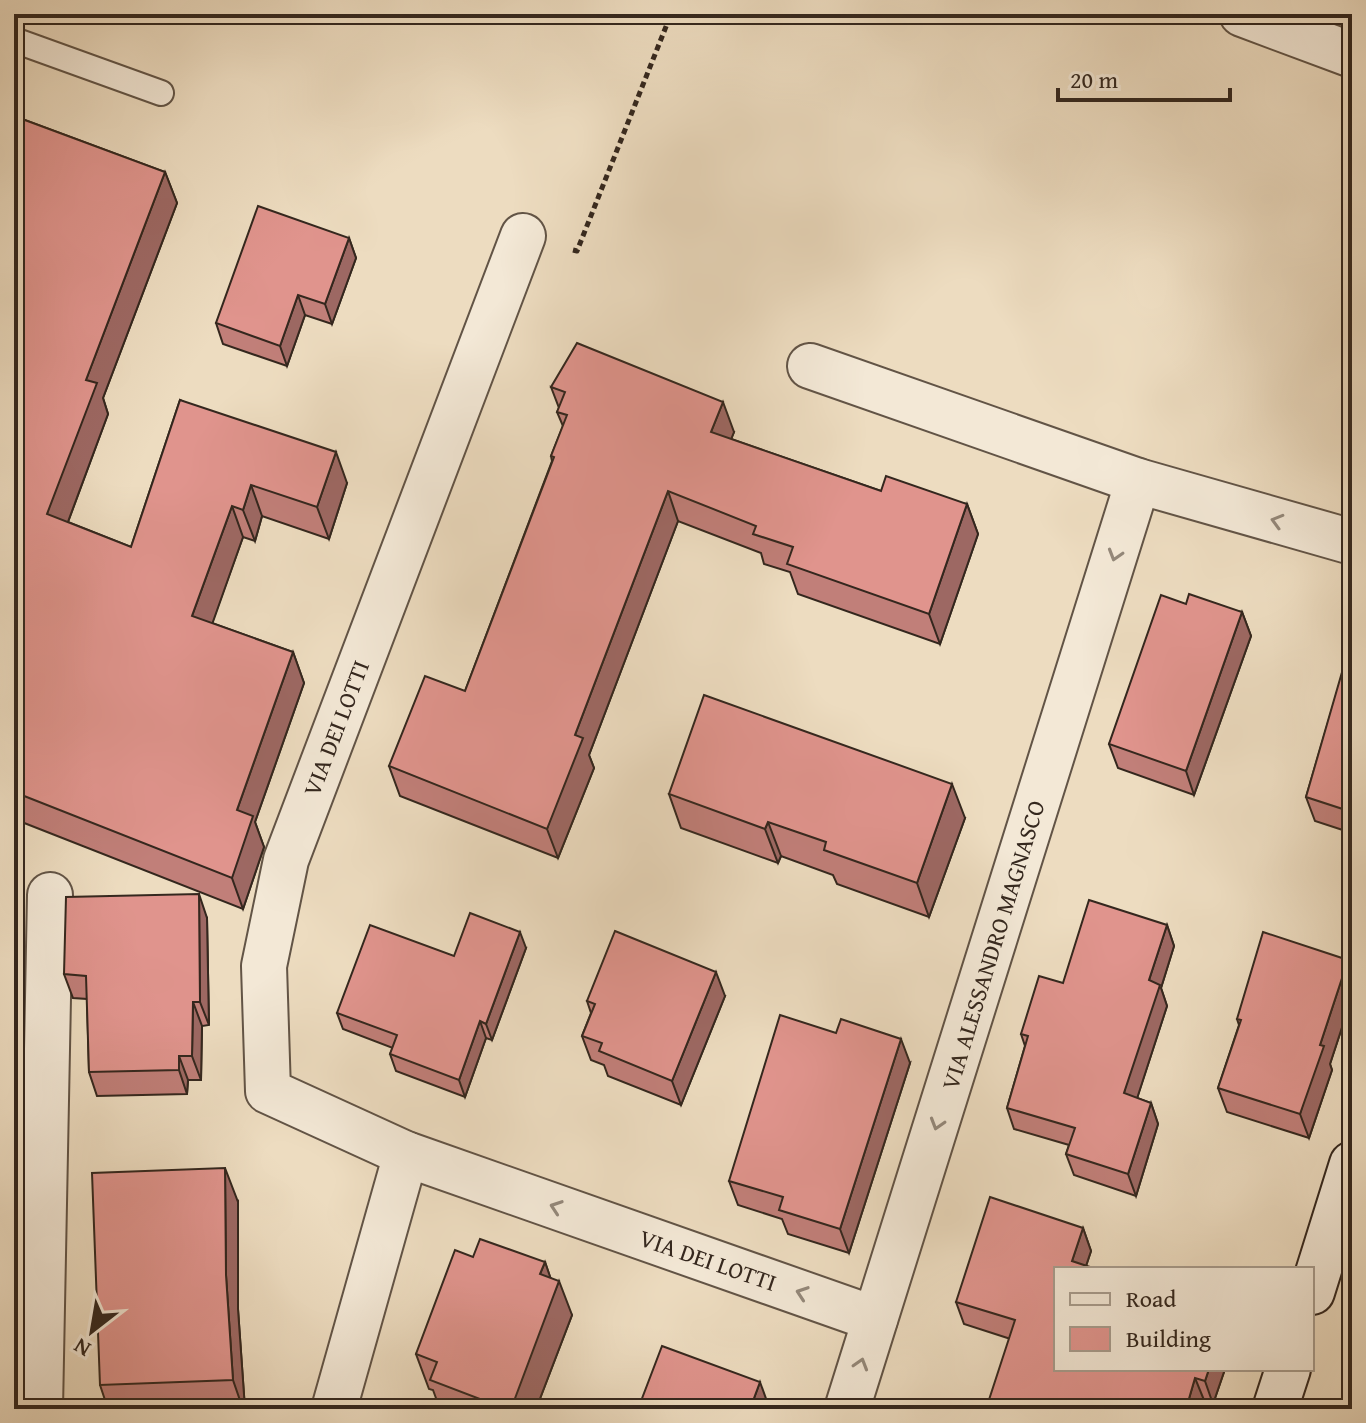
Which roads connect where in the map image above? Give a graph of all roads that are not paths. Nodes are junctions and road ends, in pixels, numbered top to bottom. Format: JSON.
{"nodes":[{"id":1,"x":1252,"y":16,"type":"edge"},
{"id":2,"x":14,"y":40,"type":"edge"},
{"id":3,"x":1352,"y":55,"type":"edge"},
{"id":4,"x":161,"y":93,"type":"dead end"},
{"id":5,"x":523,"y":236,"type":"road end"},
{"id":6,"x":810,"y":366,"type":"dead end"},
{"id":7,"x":1138,"y":481,"type":"junction"},
{"id":8,"x":1352,"y":542,"type":"edge"},
{"id":9,"x":50,"y":895,"type":"dead end"},
{"id":10,"x":406,"y":1154,"type":"junction"},
{"id":11,"x":1352,"y":1164,"type":"edge"},
{"id":12,"x":1314,"y":1286,"type":"edge"},
{"id":13,"x":875,"y":1319,"type":"junction"},
{"id":14,"x":1287,"y":1371,"type":"edge"},
{"id":15,"x":40,"y":1409,"type":"edge"},
{"id":16,"x":334,"y":1409,"type":"edge"},
{"id":17,"x":847,"y":1409,"type":"edge"},
{"id":18,"x":1275,"y":1409,"type":"edge"}],
"edges":[{"from":1,"to":3,"type":"street"},
{"from":2,"to":4,"type":"lane"},
{"from":5,"to":10,"type":"street","name":"VIA DEI LOTTI"},
{"from":6,"to":7,"type":"street"},
{"from":8,"to":7,"type":"street","one_way":true},
{"from":7,"to":13,"type":"street","name":"VIA ALESSANDRO MAGNASCO","one_way":true},
{"from":9,"to":15,"type":"street"},
{"from":13,"to":10,"type":"street","name":"VIA DEI LOTTI","one_way":true},
{"from":10,"to":16,"type":"street"},
{"from":11,"to":12,"type":"street"},
{"from":17,"to":13,"type":"street","name":"VIA ALESSANDRO MAGNASCO","one_way":true},
{"from":14,"to":18,"type":"street"}]}
